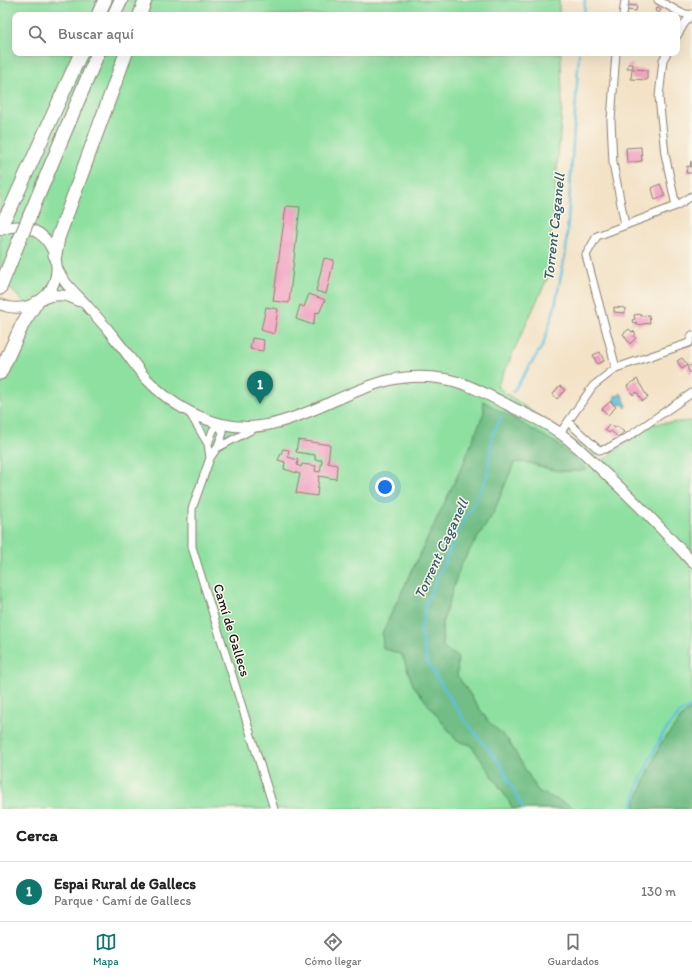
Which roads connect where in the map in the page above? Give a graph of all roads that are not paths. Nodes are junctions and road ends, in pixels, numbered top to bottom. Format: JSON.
{"nodes":[{"id":1,"x":105,"y":0,"type":"edge"},
{"id":2,"x":121,"y":0,"type":"edge"},
{"id":3,"x":145,"y":0,"type":"edge"},
{"id":4,"x":625,"y":0,"type":"edge"},
{"id":5,"x":658,"y":0,"type":"edge"},
{"id":6,"x":99,"y":12,"type":"edge"},
{"id":7,"x":115,"y":12,"type":"edge"},
{"id":8,"x":141,"y":12,"type":"edge"},
{"id":9,"x":623,"y":12,"type":"edge"},
{"id":10,"x":679,"y":12,"type":"edge"},
{"id":11,"x":680,"y":12,"type":"edge"},
{"id":12,"x":692,"y":15,"type":"edge"},
{"id":13,"x":680,"y":31,"type":"edge"},
{"id":14,"x":80,"y":56,"type":"edge"},
{"id":15,"x":97,"y":56,"type":"edge"},
{"id":16,"x":125,"y":56,"type":"edge"},
{"id":17,"x":616,"y":56,"type":"edge"},
{"id":18,"x":665,"y":56,"type":"edge"},
{"id":19,"x":692,"y":196,"type":"edge"},
{"id":20,"x":676,"y":206,"type":"junction"},
{"id":21,"x":625,"y":225,"type":"junction"},
{"id":22,"x":0,"y":226,"type":"edge"},
{"id":23,"x":0,"y":230,"type":"edge"},
{"id":24,"x":56,"y":262,"type":"junction"},
{"id":25,"x":1,"y":287,"type":"edge"},
{"id":26,"x":39,"y":301,"type":"junction"},
{"id":27,"x":0,"y":304,"type":"edge"},
{"id":28,"x":88,"y":307,"type":"junction"},
{"id":29,"x":692,"y":335,"type":"edge"},
{"id":30,"x":616,"y":368,"type":"junction"},
{"id":31,"x":0,"y":373,"type":"edge"},
{"id":32,"x":692,"y":393,"type":"edge"},
{"id":33,"x":189,"y":412,"type":"junction"},
{"id":34,"x":568,"y":422,"type":"junction"},
{"id":35,"x":219,"y":424,"type":"junction"},
{"id":36,"x":258,"y":426,"type":"junction"},
{"id":37,"x":560,"y":433,"type":"junction"},
{"id":38,"x":208,"y":444,"type":"junction"},
{"id":39,"x":216,"y":448,"type":"junction"},
{"id":40,"x":210,"y":458,"type":"junction"},
{"id":41,"x":692,"y":562,"type":"edge"},
{"id":42,"x":274,"y":809,"type":"edge"}],
"edges":[{"from":1,"to":6,"type":"highway"},
{"from":2,"to":7,"type":"highway"},
{"from":3,"to":8,"type":"highway"},
{"from":4,"to":9,"type":"street"},
{"from":5,"to":10,"type":"street"},
{"from":11,"to":12,"type":"street"},
{"from":12,"to":13,"type":"street"},
{"from":14,"to":22,"type":"highway"},
{"from":15,"to":25,"type":"highway","bridge":true},
{"from":16,"to":24,"type":"highway"},
{"from":17,"to":21,"type":"street"},
{"from":18,"to":20,"type":"street"},
{"from":19,"to":20,"type":"street"},
{"from":20,"to":21,"type":"street"},
{"from":21,"to":30,"type":"street"},
{"from":23,"to":24,"type":"main road"},
{"from":24,"to":26,"type":"main road"},
{"from":24,"to":28,"type":"main road"},
{"from":26,"to":27,"type":"main road"},
{"from":26,"to":28,"type":"main road"},
{"from":26,"to":31,"type":"highway"},
{"from":28,"to":33,"type":"main road"},
{"from":29,"to":30,"type":"street"},
{"from":30,"to":34,"type":"street"},
{"from":32,"to":34,"type":"street"},
{"from":33,"to":35,"type":"main road"},
{"from":33,"to":38,"type":"street","name":"Camí de Gallecs"},
{"from":34,"to":37,"type":"street"},
{"from":35,"to":36,"type":"main road"},
{"from":35,"to":38,"type":"street"},
{"from":35,"to":39,"type":"street","name":"Camí de Gallecs"},
{"from":36,"to":37,"type":"main road"},
{"from":36,"to":39,"type":"street"},
{"from":37,"to":41,"type":"main road"},
{"from":38,"to":40,"type":"street","name":"Camí de Gallecs"},
{"from":39,"to":40,"type":"street","name":"Camí de Gallecs"},
{"from":40,"to":42,"type":"street","name":"Camí de Gallecs"}]}
